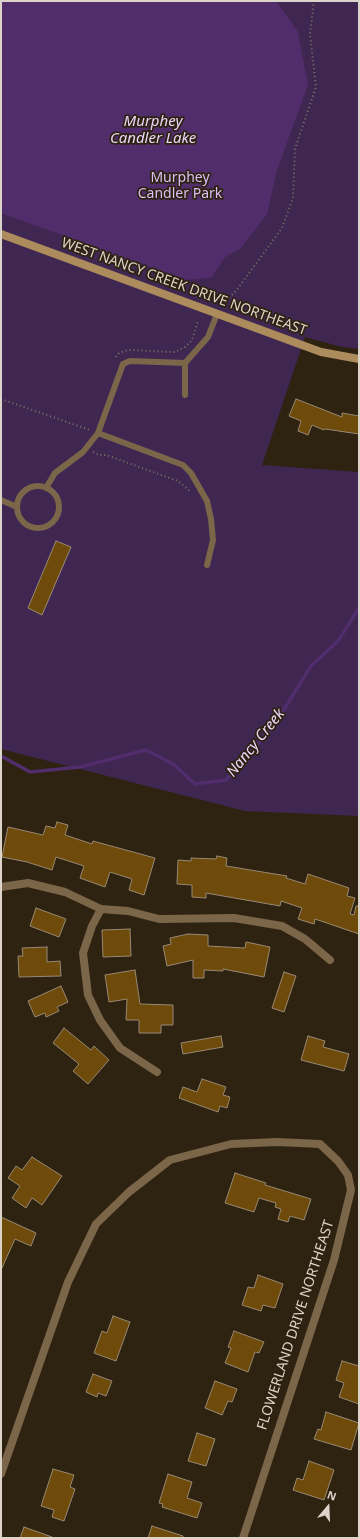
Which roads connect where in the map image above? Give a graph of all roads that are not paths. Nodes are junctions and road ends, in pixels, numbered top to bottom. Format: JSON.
{"nodes":[{"id":1,"x":1,"y":234,"type":"edge"},
{"id":2,"x":217,"y":310,"type":"junction"},
{"id":3,"x":359,"y":359,"type":"edge"},
{"id":4,"x":185,"y":362,"type":"junction"},
{"id":5,"x":185,"y":395,"type":"dead end"},
{"id":6,"x":98,"y":433,"type":"junction"},
{"id":7,"x":46,"y":488,"type":"junction"},
{"id":8,"x":1,"y":500,"type":"edge"},
{"id":9,"x":17,"y":506,"type":"junction"},
{"id":10,"x":207,"y":565,"type":"dead end"},
{"id":11,"x":1,"y":887,"type":"edge"},
{"id":12,"x":101,"y":909,"type":"junction"},
{"id":13,"x":330,"y":960,"type":"dead end"},
{"id":14,"x":157,"y":1072,"type":"dead end"},
{"id":15,"x":1,"y":1474,"type":"edge"},
{"id":16,"x":243,"y":1538,"type":"edge"}],
"edges":[{"from":1,"to":2,"type":"street","name":"WEST NANCY CREEK DRIVE NORTHEAST"},
{"from":2,"to":3,"type":"street","name":"WEST NANCY CREEK DRIVE NORTHEAST"},
{"from":2,"to":4,"type":"lane"},
{"from":4,"to":5,"type":"lane"},
{"from":4,"to":6,"type":"lane"},
{"from":6,"to":7,"type":"lane"},
{"from":6,"to":10,"type":"lane"},
{"from":7,"to":9,"type":"lane"},
{"from":7,"to":9,"type":"lane"},
{"from":8,"to":9,"type":"lane"},
{"from":11,"to":12,"type":"street"},
{"from":12,"to":13,"type":"street"},
{"from":12,"to":14,"type":"street"},
{"from":15,"to":16,"type":"street","name":"FLOWERLAND DRIVE NORTHEAST"}]}
